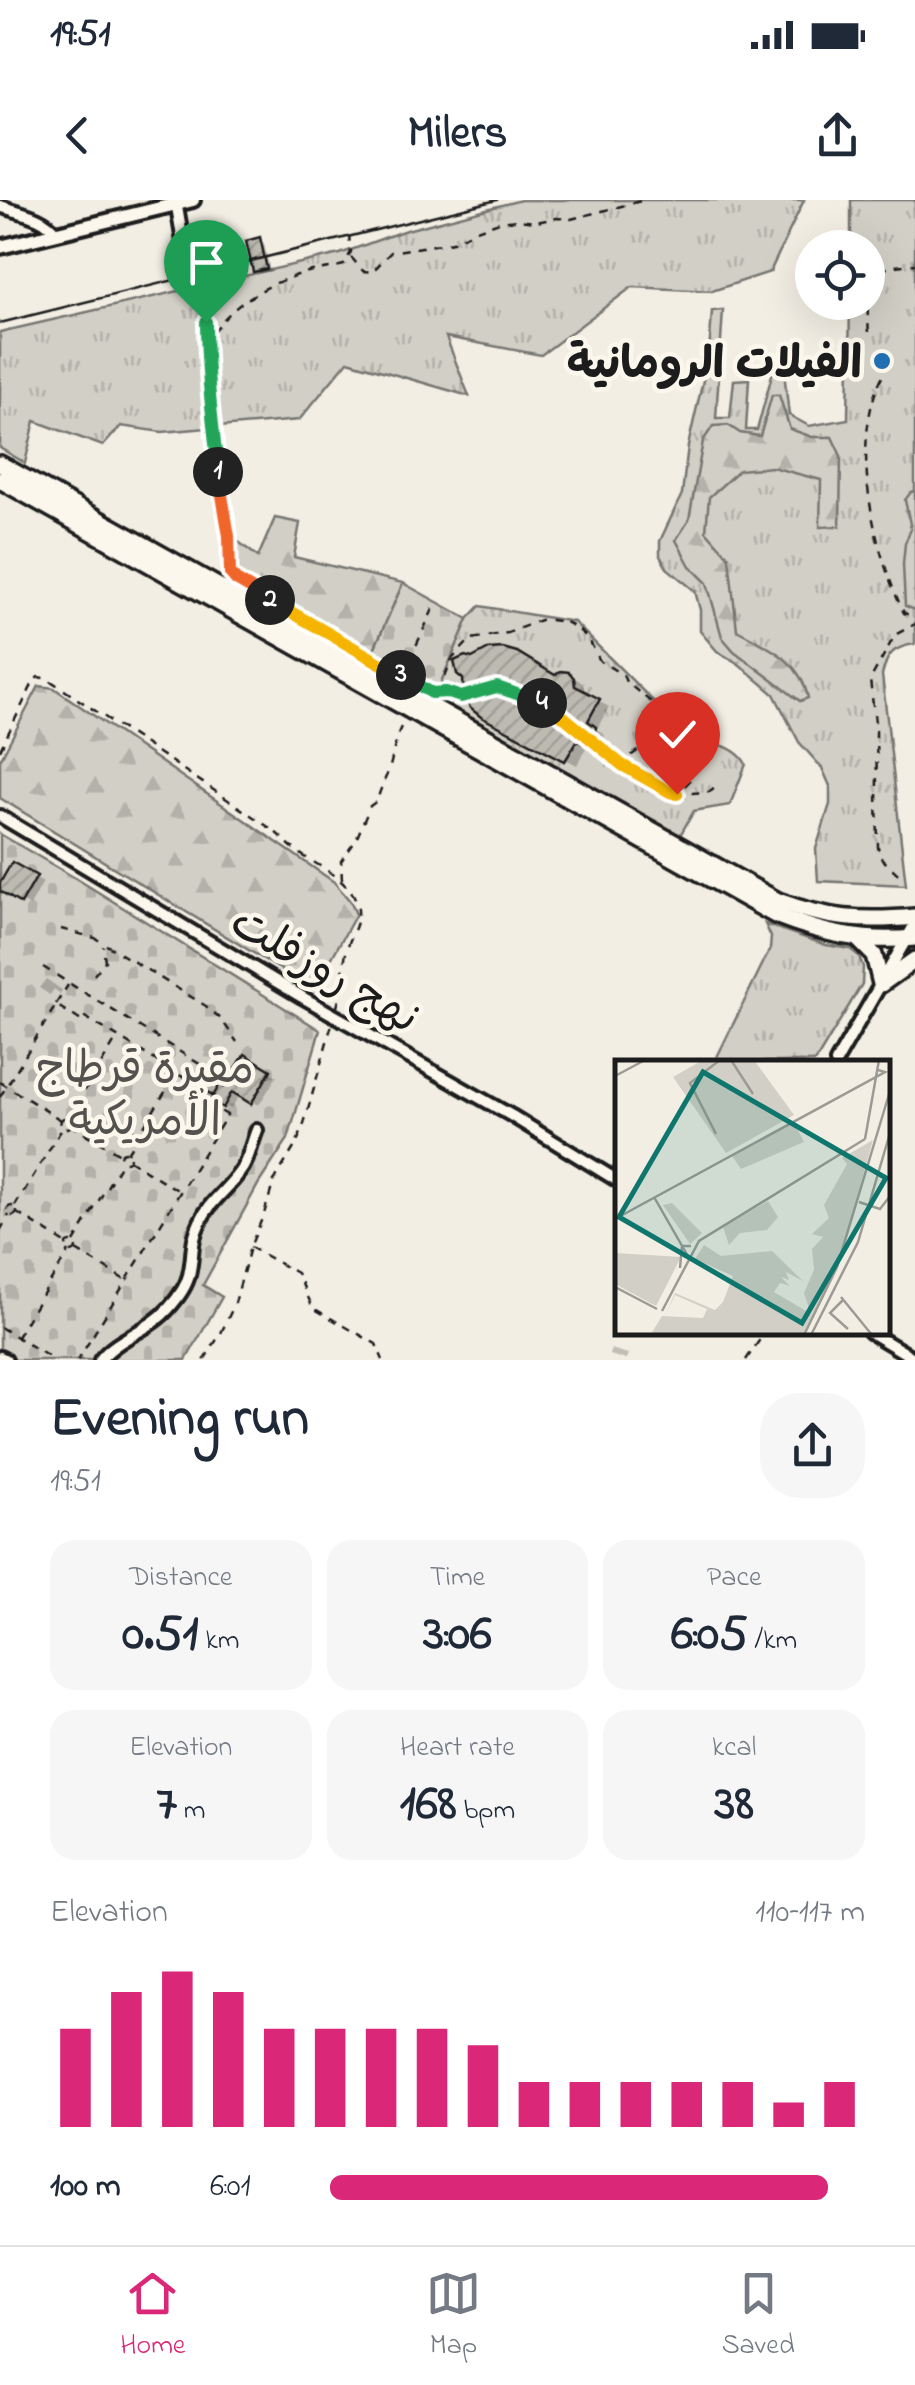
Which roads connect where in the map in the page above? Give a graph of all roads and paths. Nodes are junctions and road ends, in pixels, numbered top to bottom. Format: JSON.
{"nodes":[{"id":1,"x":193,"y":200,"type":"edge"},
{"id":2,"x":645,"y":200,"type":"edge"},
{"id":3,"x":176,"y":202,"type":"edge"},
{"id":4,"x":0,"y":206,"type":"edge"},
{"id":5,"x":56,"y":233,"type":"junction"},
{"id":6,"x":349,"y":236,"type":"dead end"},
{"id":7,"x":0,"y":247,"type":"edge"},
{"id":8,"x":350,"y":257,"type":"junction"},
{"id":9,"x":915,"y":264,"type":"edge"},
{"id":10,"x":187,"y":265,"type":"joint"},
{"id":11,"x":869,"y":332,"type":"dead end"},
{"id":12,"x":206,"y":348,"type":"junction"},
{"id":13,"x":882,"y":377,"type":"dead end"},
{"id":14,"x":0,"y":464,"type":"edge"},
{"id":15,"x":0,"y":480,"type":"edge"},
{"id":16,"x":434,"y":607,"type":"dead end"},
{"id":17,"x":915,"y":617,"type":"edge"},
{"id":18,"x":302,"y":618,"type":"dead end"},
{"id":19,"x":915,"y":624,"type":"edge"},
{"id":20,"x":403,"y":683,"type":"junction"},
{"id":21,"x":432,"y":693,"type":"dead end"},
{"id":22,"x":439,"y":693,"type":"junction"},
{"id":23,"x":412,"y":712,"type":"junction"},
{"id":24,"x":0,"y":750,"type":"edge"},
{"id":25,"x":622,"y":765,"type":"junction"},
{"id":26,"x":695,"y":775,"type":"dead end"},
{"id":27,"x":716,"y":785,"type":"dead end"},
{"id":28,"x":677,"y":794,"type":"junction"},
{"id":29,"x":0,"y":816,"type":"edge"},
{"id":30,"x":898,"y":874,"type":"dead end"},
{"id":31,"x":342,"y":882,"type":"junction"},
{"id":32,"x":913,"y":929,"type":"edge"},
{"id":33,"x":61,"y":930,"type":"dead end"},
{"id":34,"x":858,"y":939,"type":"junction"},
{"id":35,"x":101,"y":942,"type":"junction"},
{"id":36,"x":915,"y":960,"type":"edge"},
{"id":37,"x":43,"y":967,"type":"dead end"},
{"id":38,"x":94,"y":975,"type":"dead end"},
{"id":39,"x":69,"y":984,"type":"junction"},
{"id":40,"x":881,"y":984,"type":"junction"},
{"id":41,"x":56,"y":1006,"type":"junction"},
{"id":42,"x":335,"y":1015,"type":"junction"},
{"id":43,"x":118,"y":1037,"type":"junction"},
{"id":44,"x":238,"y":1042,"type":"dead end"},
{"id":45,"x":837,"y":1060,"type":"edge"},
{"id":46,"x":177,"y":1073,"type":"junction"},
{"id":47,"x":0,"y":1082,"type":"edge"},
{"id":48,"x":227,"y":1082,"type":"dead end"},
{"id":49,"x":7,"y":1086,"type":"junction"},
{"id":50,"x":0,"y":1097,"type":"edge"},
{"id":51,"x":68,"y":1118,"type":"junction"},
{"id":52,"x":61,"y":1120,"type":"junction"},
{"id":53,"x":70,"y":1125,"type":"junction"},
{"id":54,"x":63,"y":1127,"type":"junction"},
{"id":55,"x":257,"y":1130,"type":"dead end"},
{"id":56,"x":128,"y":1152,"type":"junction"},
{"id":57,"x":120,"y":1154,"type":"junction"},
{"id":58,"x":129,"y":1160,"type":"junction"},
{"id":59,"x":122,"y":1162,"type":"junction"},
{"id":60,"x":615,"y":1179,"type":"edge"},
{"id":61,"x":180,"y":1192,"type":"junction"},
{"id":62,"x":0,"y":1203,"type":"edge"},
{"id":63,"x":15,"y":1206,"type":"junction"},
{"id":64,"x":8,"y":1208,"type":"junction"},
{"id":65,"x":17,"y":1214,"type":"junction"},
{"id":66,"x":10,"y":1215,"type":"junction"},
{"id":67,"x":0,"y":1230,"type":"edge"},
{"id":68,"x":74,"y":1242,"type":"junction"},
{"id":69,"x":67,"y":1244,"type":"junction"},
{"id":70,"x":250,"y":1247,"type":"junction"},
{"id":71,"x":76,"y":1250,"type":"junction"},
{"id":72,"x":68,"y":1252,"type":"junction"},
{"id":73,"x":126,"y":1280,"type":"junction"},
{"id":74,"x":0,"y":1327,"type":"edge"},
{"id":75,"x":762,"y":1335,"type":"edge"},
{"id":76,"x":875,"y":1335,"type":"edge"},
{"id":77,"x":16,"y":1337,"type":"junction"},
{"id":78,"x":915,"y":1359,"type":"edge"},
{"id":79,"x":54,"y":1360,"type":"edge"},
{"id":80,"x":78,"y":1360,"type":"edge"},
{"id":81,"x":100,"y":1360,"type":"edge"},
{"id":82,"x":204,"y":1360,"type":"edge"},
{"id":83,"x":383,"y":1360,"type":"edge"},
{"id":84,"x":746,"y":1360,"type":"edge"}],
"edges":[{"from":1,"to":3,"type":"main road"},
{"from":2,"to":8,"type":"path"},
{"from":3,"to":5,"type":"main road"},
{"from":3,"to":10,"type":"street"},
{"from":4,"to":5,"type":"street"},
{"from":5,"to":7,"type":"main road"},
{"from":6,"to":8,"type":"path"},
{"from":8,"to":12,"type":"path"},
{"from":9,"to":11,"type":"path"},
{"from":10,"to":12,"type":"path"},
{"from":12,"to":18,"type":"path"},
{"from":13,"to":17,"type":"path"},
{"from":14,"to":20,"type":"highway"},
{"from":15,"to":23,"type":"highway"},
{"from":16,"to":20,"type":"path"},
{"from":19,"to":30,"type":"path"},
{"from":20,"to":32,"type":"highway"},
{"from":21,"to":22,"type":"path"},
{"from":22,"to":25,"type":"path"},
{"from":22,"to":25,"type":"path"},
{"from":23,"to":31,"type":"path"},
{"from":23,"to":34,"type":"highway"},
{"from":24,"to":31,"type":"path"},
{"from":25,"to":28,"type":"path"},
{"from":26,"to":28,"type":"path"},
{"from":27,"to":28,"type":"path"},
{"from":29,"to":42,"type":"street","name":"نهج روزفلت"},
{"from":31,"to":42,"type":"path"},
{"from":32,"to":34,"type":"highway"},
{"from":32,"to":40,"type":"street"},
{"from":33,"to":35,"type":"path"},
{"from":34,"to":40,"type":"highway"},
{"from":35,"to":38,"type":"path"},
{"from":35,"to":44,"type":"path"},
{"from":36,"to":40,"type":"highway"},
{"from":37,"to":39,"type":"path"},
{"from":39,"to":41,"type":"path"},
{"from":39,"to":48,"type":"path"},
{"from":40,"to":45,"type":"street"},
{"from":41,"to":43,"type":"path"},
{"from":41,"to":49,"type":"path"},
{"from":42,"to":60,"type":"street","name":"نهج روزفلت"},
{"from":42,"to":70,"type":"path"},
{"from":43,"to":46,"type":"path"},
{"from":43,"to":51,"type":"path"},
{"from":46,"to":56,"type":"path"},
{"from":46,"to":61,"type":"path"},
{"from":47,"to":49,"type":"path"},
{"from":49,"to":50,"type":"path"},
{"from":49,"to":52,"type":"path"},
{"from":51,"to":52,"type":"path"},
{"from":51,"to":53,"type":"path"},
{"from":52,"to":54,"type":"path"},
{"from":53,"to":54,"type":"path"},
{"from":53,"to":57,"type":"path"},
{"from":54,"to":63,"type":"path"},
{"from":55,"to":81,"type":"street"},
{"from":56,"to":57,"type":"path"},
{"from":56,"to":58,"type":"path"},
{"from":57,"to":59,"type":"path"},
{"from":58,"to":59,"type":"path"},
{"from":58,"to":61,"type":"path"},
{"from":59,"to":68,"type":"path"},
{"from":61,"to":73,"type":"path"},
{"from":62,"to":64,"type":"path"},
{"from":63,"to":64,"type":"path"},
{"from":63,"to":65,"type":"path"},
{"from":64,"to":66,"type":"path"},
{"from":65,"to":66,"type":"path"},
{"from":65,"to":69,"type":"path"},
{"from":66,"to":67,"type":"path"},
{"from":68,"to":69,"type":"path"},
{"from":68,"to":71,"type":"path"},
{"from":69,"to":72,"type":"path"},
{"from":70,"to":82,"type":"path"},
{"from":70,"to":83,"type":"path"},
{"from":71,"to":72,"type":"path"},
{"from":71,"to":73,"type":"path"},
{"from":72,"to":77,"type":"path"},
{"from":73,"to":80,"type":"path"},
{"from":74,"to":77,"type":"path"},
{"from":75,"to":84,"type":"path"},
{"from":76,"to":78,"type":"street"},
{"from":77,"to":79,"type":"path"}]}
